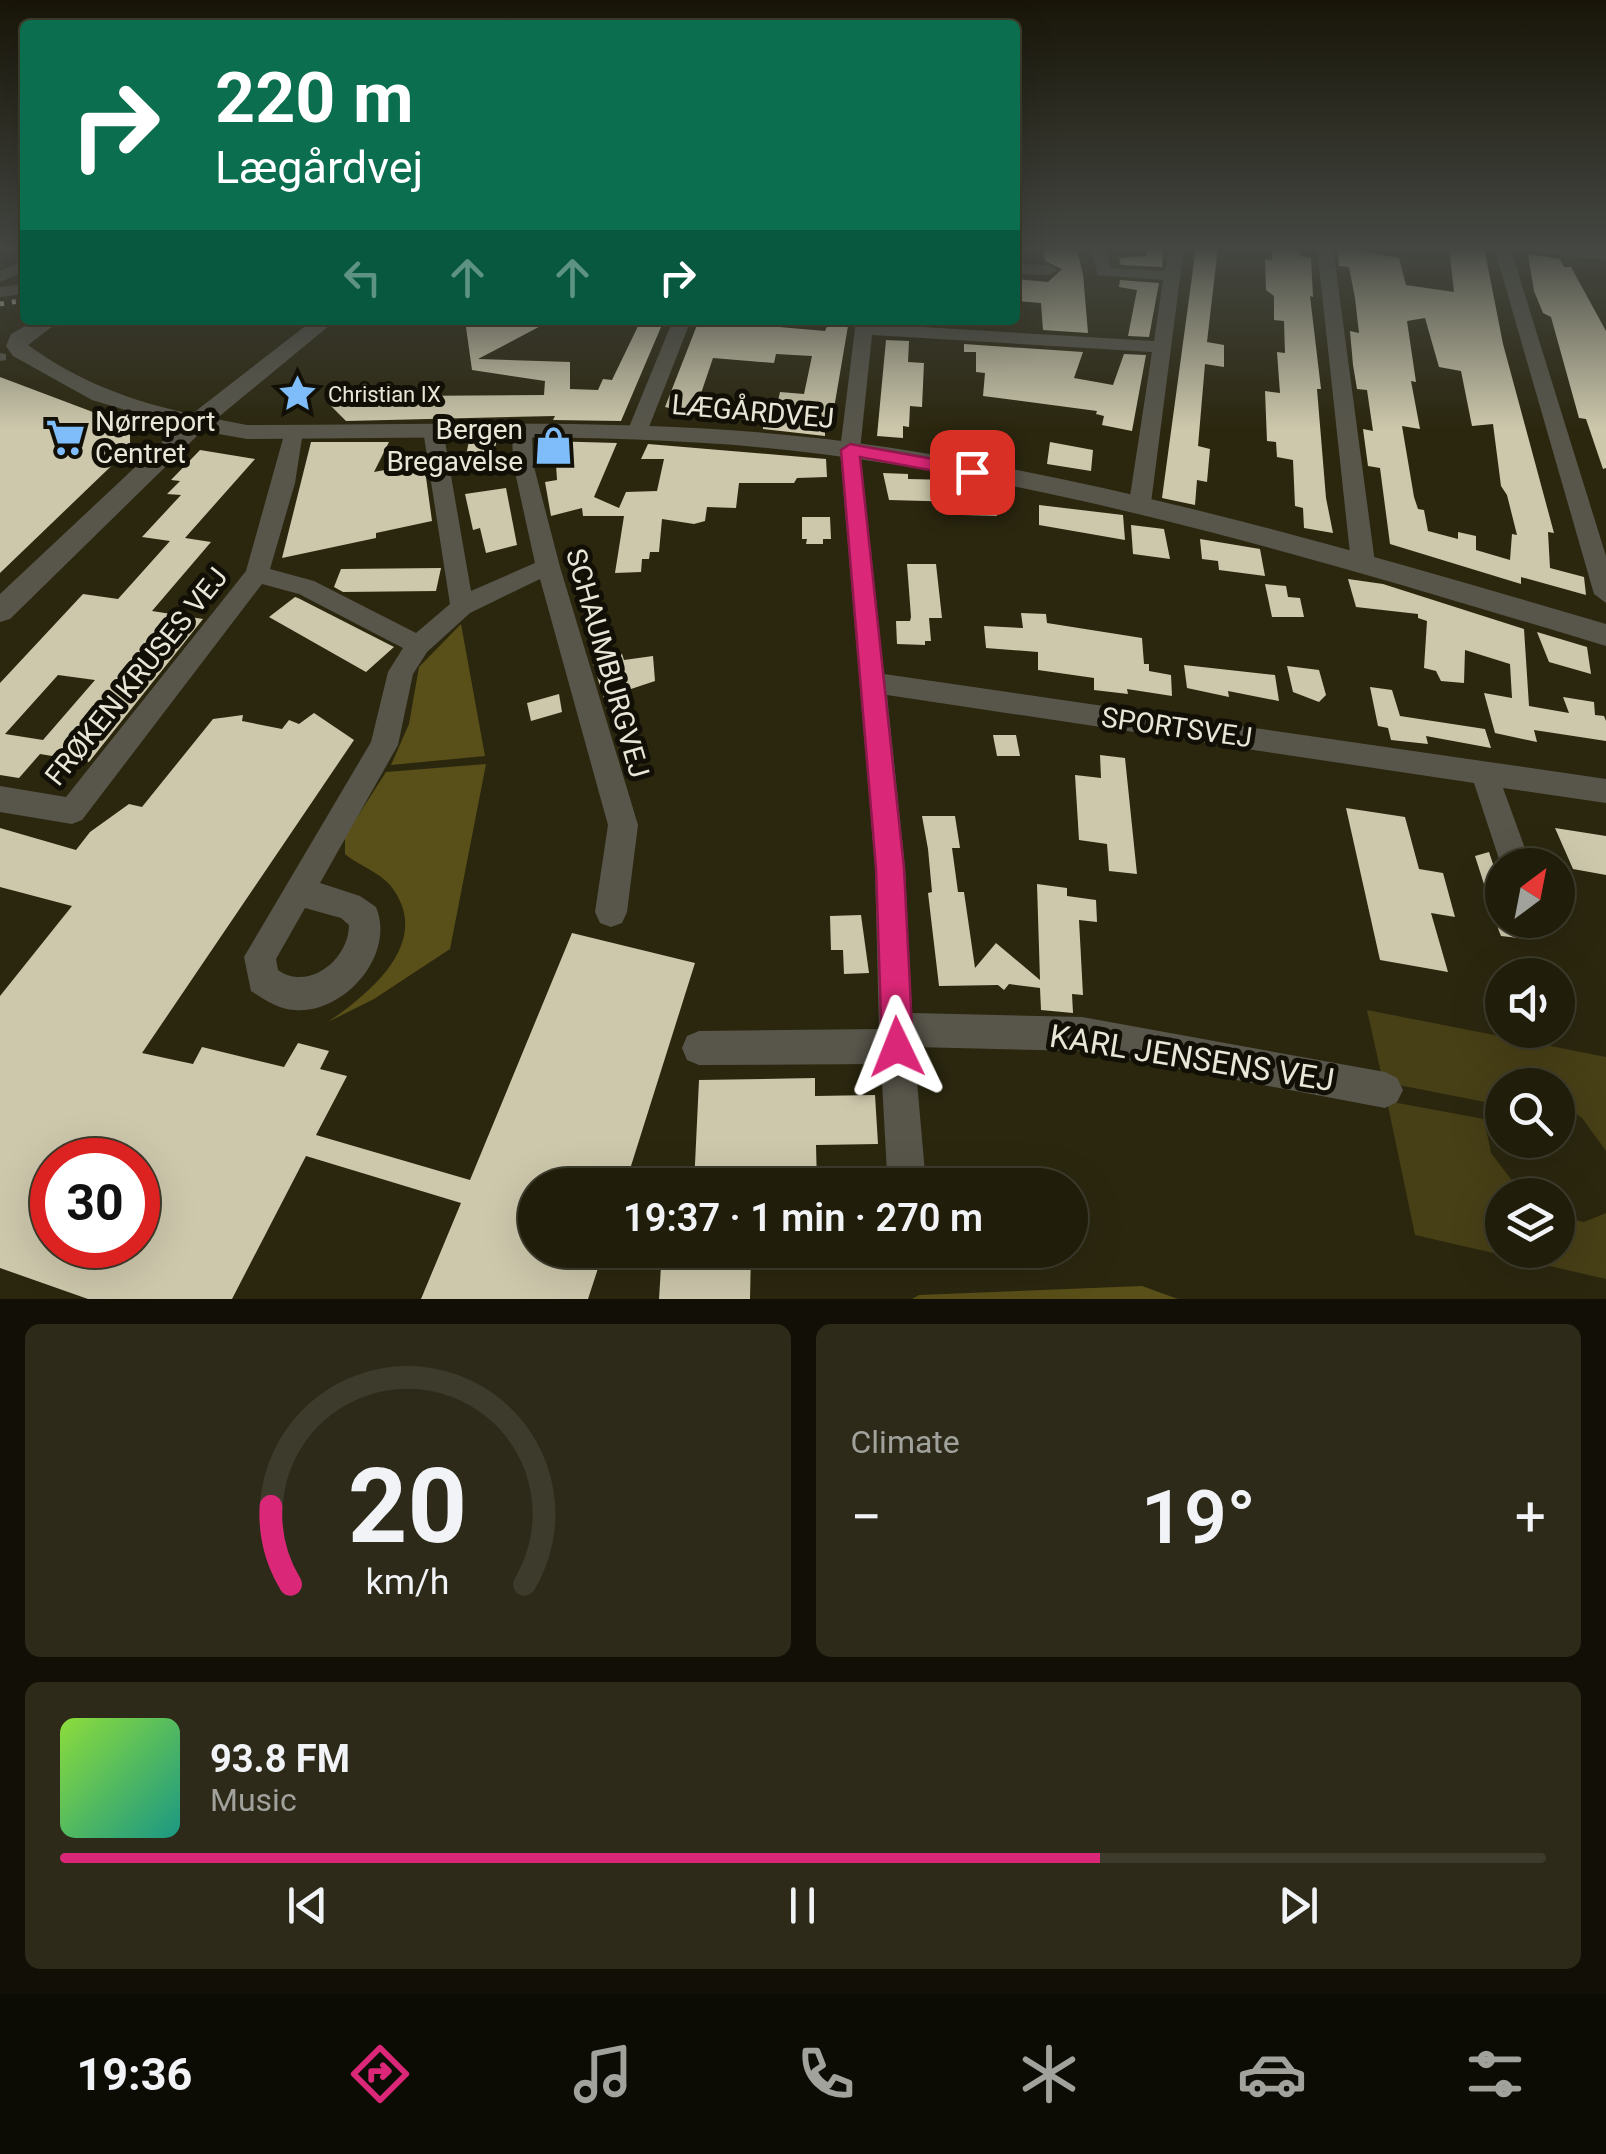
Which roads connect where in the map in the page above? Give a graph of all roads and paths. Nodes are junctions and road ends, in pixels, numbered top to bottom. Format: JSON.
{"nodes":[{"id":1,"x":1167,"y":308,"type":"edge"},
{"id":2,"x":1333,"y":308,"type":"edge"},
{"id":3,"x":1520,"y":308,"type":"edge"},
{"id":4,"x":44,"y":325,"type":"edge"},
{"id":5,"x":320,"y":325,"type":"edge"},
{"id":6,"x":680,"y":325,"type":"edge"},
{"id":7,"x":864,"y":325,"type":"edge"},
{"id":8,"x":876,"y":325,"type":"edge"},
{"id":9,"x":1161,"y":348,"type":"junction"},
{"id":10,"x":5,"y":349,"type":"edge"},
{"id":11,"x":196,"y":423,"type":"junction"},
{"id":12,"x":433,"y":430,"type":"junction"},
{"id":13,"x":522,"y":431,"type":"junction"},
{"id":14,"x":294,"y":432,"type":"junction"},
{"id":15,"x":636,"y":432,"type":"junction"},
{"id":16,"x":850,"y":450,"type":"junction"},
{"id":17,"x":1140,"y":503,"type":"junction"},
{"id":18,"x":1363,"y":563,"type":"junction"},
{"id":19,"x":548,"y":567,"type":"junction"},
{"id":20,"x":257,"y":574,"type":"junction"},
{"id":21,"x":1606,"y":594,"type":"edge"},
{"id":22,"x":462,"y":607,"type":"junction"},
{"id":23,"x":0,"y":611,"type":"edge"},
{"id":24,"x":1606,"y":635,"type":"edge"},
{"id":25,"x":418,"y":645,"type":"junction"},
{"id":26,"x":870,"y":682,"type":"junction"},
{"id":27,"x":1484,"y":773,"type":"junction"},
{"id":28,"x":1606,"y":791,"type":"edge"},
{"id":29,"x":0,"y":800,"type":"edge"},
{"id":30,"x":1510,"y":848,"type":"edge"},
{"id":31,"x":300,"y":892,"type":"dead end"},
{"id":32,"x":610,"y":912,"type":"dead end"},
{"id":33,"x":897,"y":1038,"type":"junction"},
{"id":34,"x":699,"y":1048,"type":"dead end"},
{"id":35,"x":1385,"y":1090,"type":"dead end"},
{"id":36,"x":906,"y":1168,"type":"edge"}],
"edges":[{"from":1,"to":9,"type":"street"},
{"from":2,"to":18,"type":"street"},
{"from":3,"to":21,"type":"street"},
{"from":4,"to":10,"type":"street"},
{"from":5,"to":11,"type":"street"},
{"from":6,"to":15,"type":"street"},
{"from":7,"to":16,"type":"street"},
{"from":8,"to":9,"type":"street"},
{"from":9,"to":17,"type":"street"},
{"from":10,"to":11,"type":"street","name":"LÆGÅRDVEJ"},
{"from":11,"to":14,"type":"street","name":"LÆGÅRDVEJ"},
{"from":11,"to":23,"type":"street"},
{"from":12,"to":13,"type":"street","name":"LÆGÅRDVEJ"},
{"from":12,"to":14,"type":"street","name":"LÆGÅRDVEJ"},
{"from":12,"to":22,"type":"street"},
{"from":13,"to":15,"type":"street","name":"LÆGÅRDVEJ"},
{"from":13,"to":19,"type":"street","name":"SCHAUMBURGVEJ"},
{"from":14,"to":20,"type":"street","name":"FRØKEN KRUSES VEJ"},
{"from":15,"to":16,"type":"street","name":"LÆGÅRDVEJ"},
{"from":16,"to":17,"type":"street","name":"LÆGÅRDVEJ"},
{"from":16,"to":26,"type":"street"},
{"from":17,"to":18,"type":"street","name":"LÆGÅRDVEJ"},
{"from":18,"to":24,"type":"street","name":"LÆGÅRDVEJ"},
{"from":19,"to":22,"type":"street"},
{"from":19,"to":32,"type":"street","name":"SCHAUMBURGVEJ"},
{"from":20,"to":25,"type":"street","name":"FRØKEN KRUSES VEJ"},
{"from":20,"to":29,"type":"street","name":"FRØKEN KRUSES VEJ"},
{"from":22,"to":25,"type":"street"},
{"from":25,"to":31,"type":"street"},
{"from":26,"to":27,"type":"street","name":"SPORTSVEJ"},
{"from":26,"to":33,"type":"street"},
{"from":27,"to":28,"type":"street","name":"SPORTSVEJ"},
{"from":27,"to":30,"type":"street"},
{"from":33,"to":34,"type":"street","name":"KARL JENSENS VEJ"},
{"from":33,"to":35,"type":"street","name":"KARL JENSENS VEJ"},
{"from":33,"to":36,"type":"street"}]}
